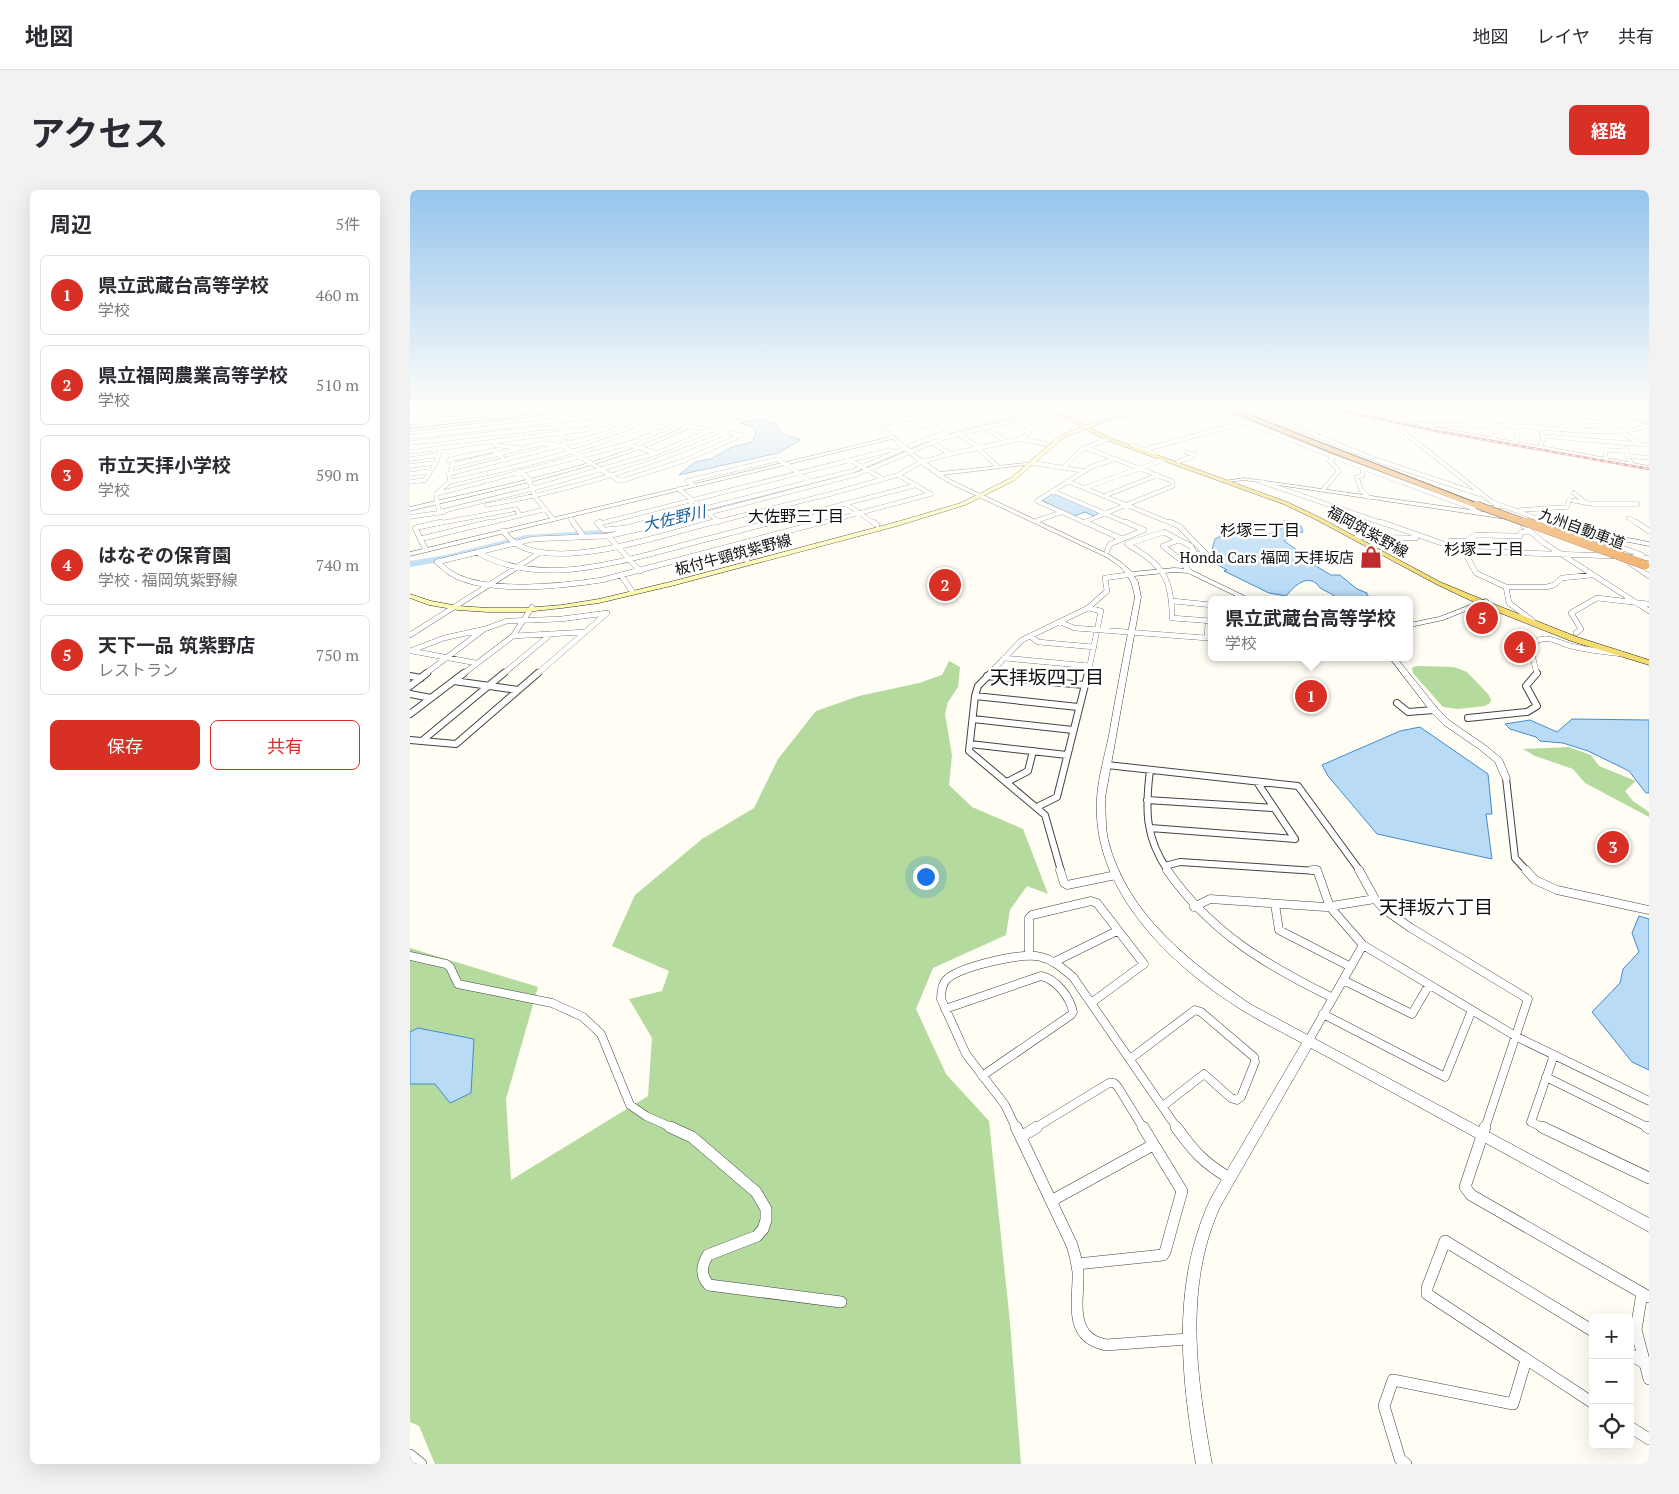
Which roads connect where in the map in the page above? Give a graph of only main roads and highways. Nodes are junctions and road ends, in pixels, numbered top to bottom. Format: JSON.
{"nodes":[{"id":1,"x":1025,"y":467,"type":"edge"},
{"id":2,"x":1188,"y":467,"type":"edge"},
{"id":3,"x":1193,"y":467,"type":"edge"},
{"id":4,"x":1377,"y":467,"type":"edge"},
{"id":5,"x":1386,"y":467,"type":"edge"},
{"id":6,"x":1229,"y":480,"type":"junction"},
{"id":7,"x":980,"y":495,"type":"junction"},
{"id":8,"x":1480,"y":505,"type":"junction"},
{"id":9,"x":1648,"y":561,"type":"edge"},
{"id":10,"x":410,"y":590,"type":"edge"},
{"id":11,"x":410,"y":596,"type":"edge"},
{"id":12,"x":1484,"y":602,"type":"junction"},
{"id":13,"x":454,"y":606,"type":"junction"},
{"id":14,"x":532,"y":609,"type":"junction"},
{"id":15,"x":1649,"y":661,"type":"edge"}],
"edges":[{"from":1,"to":7,"type":"main road","name":"板付牛頸筑紫野線"},
{"from":2,"to":6,"type":"main road","name":"福岡筑紫野線"},
{"from":3,"to":6,"type":"main road","name":"福岡筑紫野線"},
{"from":4,"to":8,"type":"highway","name":"九州自動車道"},
{"from":5,"to":8,"type":"highway","name":"九州自動車道"},
{"from":6,"to":12,"type":"main road","name":"福岡筑紫野線"},
{"from":6,"to":12,"type":"main road","name":"福岡筑紫野線"},
{"from":7,"to":14,"type":"main road","name":"板付牛頸筑紫野線"},
{"from":7,"to":14,"type":"main road","name":"板付牛頸筑紫野線"},
{"from":8,"to":9,"type":"highway","name":"九州自動車道","bridge":true},
{"from":10,"to":13,"type":"main road","name":"板付牛頸筑紫野線"},
{"from":11,"to":13,"type":"main road","name":"板付牛頸筑紫野線"},
{"from":12,"to":15,"type":"main road","name":"福岡筑紫野線"},
{"from":12,"to":15,"type":"main road","name":"福岡筑紫野線"},
{"from":13,"to":14,"type":"main road","name":"板付牛頸筑紫野線"}]}
